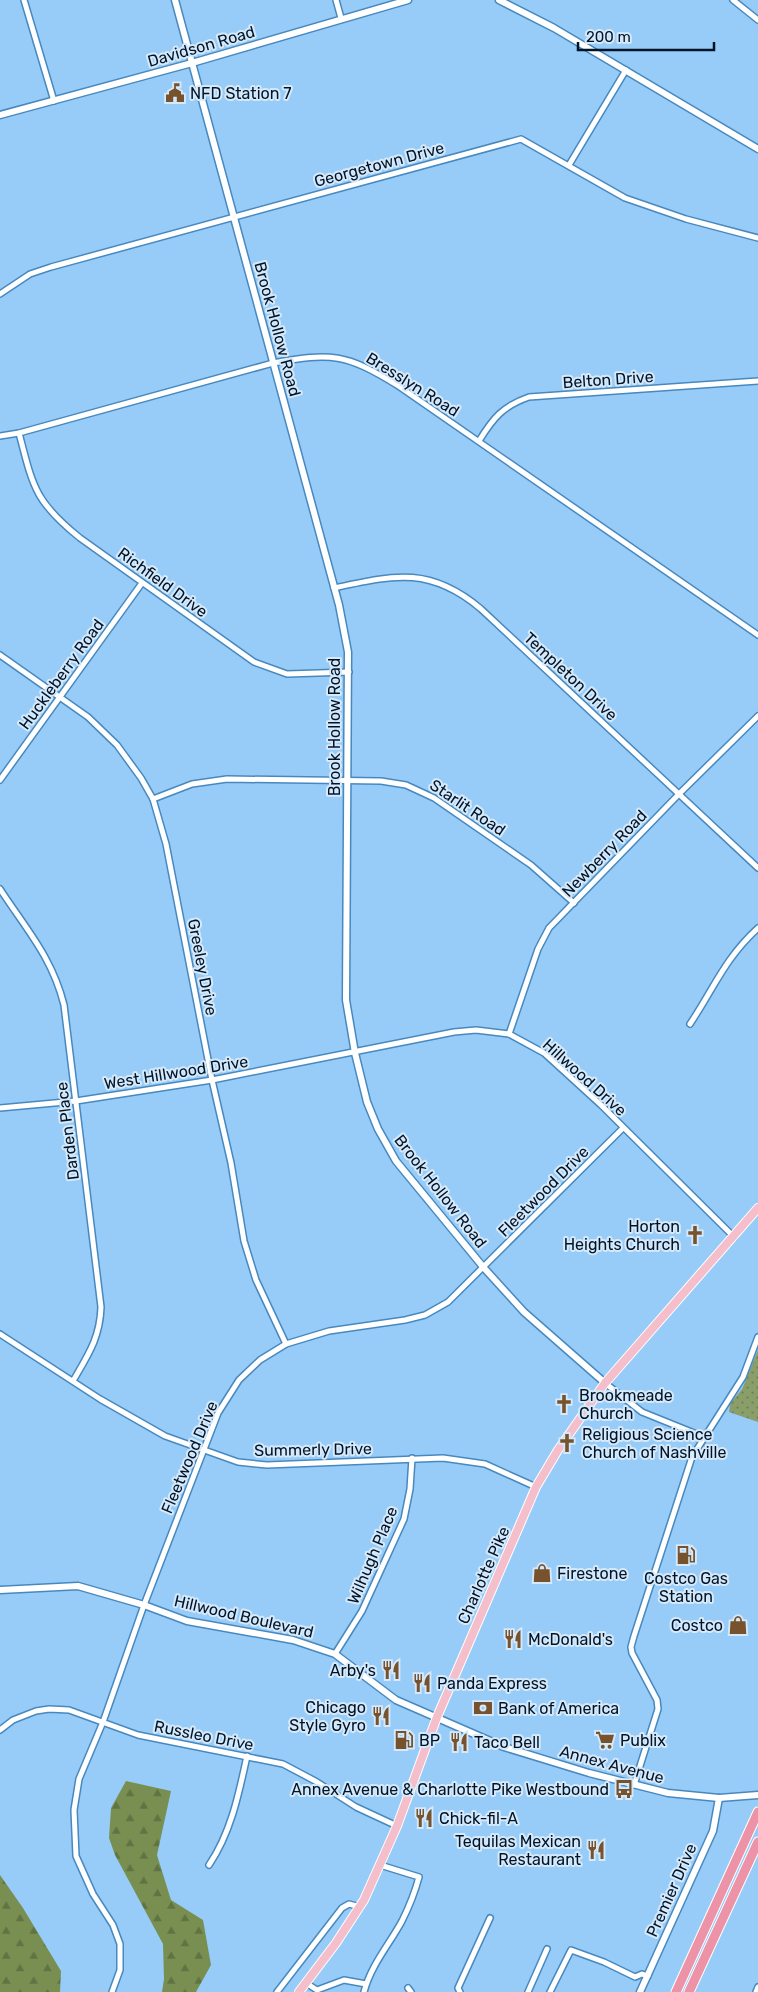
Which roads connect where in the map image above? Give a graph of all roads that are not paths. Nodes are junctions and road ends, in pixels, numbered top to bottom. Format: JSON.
{"nodes":[{"id":1,"x":24,"y":0,"type":"edge"},
{"id":2,"x":175,"y":0,"type":"edge"},
{"id":3,"x":336,"y":0,"type":"edge"},
{"id":4,"x":408,"y":0,"type":"edge"},
{"id":5,"x":499,"y":0,"type":"edge"},
{"id":6,"x":733,"y":0,"type":"edge"},
{"id":7,"x":341,"y":18,"type":"junction"},
{"id":8,"x":758,"y":20,"type":"edge"},
{"id":9,"x":192,"y":63,"type":"junction"},
{"id":10,"x":626,"y":70,"type":"junction"},
{"id":11,"x":54,"y":101,"type":"junction"},
{"id":12,"x":0,"y":115,"type":"edge"},
{"id":13,"x":758,"y":149,"type":"edge"},
{"id":14,"x":569,"y":165,"type":"junction"},
{"id":15,"x":234,"y":218,"type":"junction"},
{"id":16,"x":758,"y":238,"type":"edge"},
{"id":17,"x":0,"y":294,"type":"edge"},
{"id":18,"x":273,"y":363,"type":"junction"},
{"id":19,"x":758,"y":381,"type":"edge"},
{"id":20,"x":19,"y":433,"type":"junction"},
{"id":21,"x":0,"y":436,"type":"edge"},
{"id":22,"x":479,"y":441,"type":"junction"},
{"id":23,"x":142,"y":582,"type":"junction"},
{"id":24,"x":334,"y":588,"type":"junction"},
{"id":25,"x":758,"y":635,"type":"edge"},
{"id":26,"x":0,"y":655,"type":"edge"},
{"id":27,"x":349,"y":672,"type":"junction"},
{"id":28,"x":61,"y":698,"type":"junction"},
{"id":29,"x":758,"y":716,"type":"edge"},
{"id":30,"x":0,"y":780,"type":"edge"},
{"id":31,"x":348,"y":781,"type":"junction"},
{"id":32,"x":680,"y":793,"type":"junction"},
{"id":33,"x":153,"y":799,"type":"junction"},
{"id":34,"x":758,"y":868,"type":"edge"},
{"id":35,"x":0,"y":889,"type":"edge"},
{"id":36,"x":574,"y":903,"type":"junction"},
{"id":37,"x":758,"y":928,"type":"edge"},
{"id":38,"x":690,"y":1024,"type":"dead end"},
{"id":39,"x":509,"y":1034,"type":"junction"},
{"id":40,"x":355,"y":1053,"type":"junction"},
{"id":41,"x":212,"y":1080,"type":"junction"},
{"id":42,"x":76,"y":1101,"type":"junction"},
{"id":43,"x":0,"y":1108,"type":"edge"},
{"id":44,"x":623,"y":1128,"type":"junction"},
{"id":45,"x":758,"y":1208,"type":"edge"},
{"id":46,"x":734,"y":1237,"type":"junction"},
{"id":47,"x":484,"y":1268,"type":"junction"},
{"id":48,"x":0,"y":1334,"type":"edge"},
{"id":49,"x":758,"y":1337,"type":"edge"},
{"id":50,"x":286,"y":1344,"type":"junction"},
{"id":51,"x":73,"y":1381,"type":"junction"},
{"id":52,"x":605,"y":1383,"type":"junction"},
{"id":53,"x":704,"y":1437,"type":"junction"},
{"id":54,"x":203,"y":1451,"type":"junction"},
{"id":55,"x":412,"y":1458,"type":"junction"},
{"id":56,"x":536,"y":1487,"type":"junction"},
{"id":57,"x":0,"y":1590,"type":"edge"},
{"id":58,"x":144,"y":1605,"type":"junction"},
{"id":59,"x":335,"y":1654,"type":"junction"},
{"id":60,"x":437,"y":1717,"type":"junction"},
{"id":61,"x":103,"y":1722,"type":"junction"},
{"id":62,"x":0,"y":1730,"type":"edge"},
{"id":63,"x":247,"y":1756,"type":"junction"},
{"id":64,"x":634,"y":1785,"type":"junction"},
{"id":65,"x":758,"y":1794,"type":"edge"},
{"id":66,"x":719,"y":1798,"type":"junction"},
{"id":67,"x":758,"y":1813,"type":"edge"},
{"id":68,"x":397,"y":1826,"type":"junction"},
{"id":69,"x":758,"y":1842,"type":"edge"},
{"id":70,"x":209,"y":1865,"type":"dead end"},
{"id":71,"x":380,"y":1865,"type":"junction"},
{"id":72,"x":360,"y":1907,"type":"junction"},
{"id":73,"x":490,"y":1918,"type":"dead end"},
{"id":74,"x":547,"y":1949,"type":"dead end"},
{"id":75,"x":648,"y":1976,"type":"junction"},
{"id":76,"x":306,"y":1983,"type":"junction"},
{"id":77,"x":366,"y":1984,"type":"junction"},
{"id":78,"x":758,"y":1987,"type":"edge"},
{"id":79,"x":112,"y":1992,"type":"edge"},
{"id":80,"x":277,"y":1992,"type":"edge"},
{"id":81,"x":299,"y":1992,"type":"edge"},
{"id":82,"x":364,"y":1992,"type":"edge"},
{"id":83,"x":460,"y":1992,"type":"edge"},
{"id":84,"x":528,"y":1992,"type":"edge"},
{"id":85,"x":550,"y":1992,"type":"edge"},
{"id":86,"x":640,"y":1992,"type":"edge"},
{"id":87,"x":676,"y":1992,"type":"edge"},
{"id":88,"x":690,"y":1992,"type":"edge"},
{"id":89,"x":756,"y":1992,"type":"edge"}],
"edges":[{"from":1,"to":11,"type":"street"},
{"from":2,"to":9,"type":"street","name":"Brook Hollow Road"},
{"from":3,"to":7,"type":"street"},
{"from":4,"to":7,"type":"street","name":"Davidson Road"},
{"from":5,"to":10,"type":"street"},
{"from":6,"to":8,"type":"street"},
{"from":7,"to":9,"type":"street","name":"Davidson Road"},
{"from":9,"to":11,"type":"street","name":"Davidson Road"},
{"from":9,"to":15,"type":"street","name":"Brook Hollow Road"},
{"from":10,"to":13,"type":"street"},
{"from":10,"to":14,"type":"street"},
{"from":11,"to":12,"type":"street","name":"Davidson Road"},
{"from":14,"to":15,"type":"street","name":"Georgetown Drive"},
{"from":14,"to":16,"type":"street","name":"Georgetown Drive"},
{"from":15,"to":17,"type":"street","name":"Georgetown Drive"},
{"from":15,"to":18,"type":"street","name":"Brook Hollow Road"},
{"from":18,"to":20,"type":"street","name":"Bresslyn Road"},
{"from":18,"to":22,"type":"street","name":"Bresslyn Road"},
{"from":18,"to":24,"type":"street","name":"Brook Hollow Road"},
{"from":19,"to":22,"type":"street","name":"Belton Drive"},
{"from":20,"to":21,"type":"street","name":"Bresslyn Road"},
{"from":20,"to":23,"type":"street","name":"Richfield Drive"},
{"from":22,"to":25,"type":"street","name":"Bresslyn Road"},
{"from":23,"to":27,"type":"street","name":"Richfield Drive"},
{"from":23,"to":28,"type":"street","name":"Huckleberry Road"},
{"from":24,"to":27,"type":"street","name":"Brook Hollow Road"},
{"from":24,"to":32,"type":"street","name":"Templeton Drive"},
{"from":26,"to":28,"type":"street","name":"Greeley Drive"},
{"from":27,"to":31,"type":"street","name":"Brook Hollow Road"},
{"from":28,"to":30,"type":"street","name":"Huckleberry Road"},
{"from":28,"to":33,"type":"street","name":"Greeley Drive"},
{"from":29,"to":32,"type":"street","name":"Newberry Road"},
{"from":31,"to":33,"type":"street","name":"Starlit Road"},
{"from":31,"to":36,"type":"street","name":"Starlit Road"},
{"from":31,"to":40,"type":"street","name":"Brook Hollow Road"},
{"from":32,"to":34,"type":"street","name":"Templeton Drive"},
{"from":32,"to":36,"type":"street","name":"Newberry Road"},
{"from":33,"to":41,"type":"street","name":"Greeley Drive"},
{"from":35,"to":42,"type":"street","name":"Darden Place"},
{"from":36,"to":39,"type":"street","name":"Newberry Road"},
{"from":37,"to":38,"type":"street"},
{"from":39,"to":40,"type":"street","name":"Hillwood Drive"},
{"from":39,"to":44,"type":"street","name":"Hillwood Drive"},
{"from":40,"to":41,"type":"street","name":"West Hillwood Drive"},
{"from":40,"to":47,"type":"street","name":"Brook Hollow Road"},
{"from":41,"to":42,"type":"street","name":"West Hillwood Drive"},
{"from":41,"to":50,"type":"street","name":"Greeley Drive"},
{"from":42,"to":43,"type":"street","name":"West Hillwood Drive"},
{"from":42,"to":51,"type":"street","name":"Darden Place"},
{"from":44,"to":46,"type":"street"},
{"from":44,"to":47,"type":"street","name":"Fleetwood Drive"},
{"from":45,"to":46,"type":"main road","name":"Charlotte Pike"},
{"from":46,"to":52,"type":"main road","name":"Charlotte Pike"},
{"from":47,"to":50,"type":"street","name":"Fleetwood Drive"},
{"from":47,"to":52,"type":"street","name":"Brook Hollow Road"},
{"from":48,"to":51,"type":"street","name":"Summerly Drive"},
{"from":49,"to":53,"type":"street"},
{"from":50,"to":54,"type":"street","name":"Fleetwood Drive"},
{"from":51,"to":54,"type":"street","name":"Summerly Drive"},
{"from":52,"to":53,"type":"street"},
{"from":52,"to":56,"type":"main road","name":"Charlotte Pike"},
{"from":53,"to":64,"type":"street"},
{"from":54,"to":55,"type":"street","name":"Summerly Drive"},
{"from":54,"to":58,"type":"street","name":"Fleetwood Drive"},
{"from":55,"to":56,"type":"street","name":"Summerly Drive"},
{"from":55,"to":59,"type":"street","name":"Wilhugh Place"},
{"from":56,"to":60,"type":"main road","name":"Charlotte Pike"},
{"from":57,"to":58,"type":"street","name":"Hillwood Boulevard"},
{"from":58,"to":59,"type":"street","name":"Hillwood Boulevard"},
{"from":58,"to":61,"type":"street","name":"Fleetwood Drive"},
{"from":59,"to":60,"type":"street","name":"Hillwood Boulevard"},
{"from":60,"to":64,"type":"street","name":"Annex Avenue"},
{"from":60,"to":68,"type":"main road","name":"Charlotte Pike"},
{"from":61,"to":62,"type":"street","name":"Russleo Drive"},
{"from":61,"to":63,"type":"street","name":"Russleo Drive"},
{"from":61,"to":79,"type":"street","name":"Fleetwood Drive"},
{"from":63,"to":68,"type":"street","name":"Russleo Drive"},
{"from":63,"to":70,"type":"street"},
{"from":64,"to":66,"type":"street","name":"Annex Avenue"},
{"from":65,"to":66,"type":"street","name":"Annex Avenue"},
{"from":66,"to":75,"type":"street","name":"Premier Drive"},
{"from":67,"to":87,"type":"highway"},
{"from":68,"to":71,"type":"main road","name":"Charlotte Pike"},
{"from":69,"to":88,"type":"highway"},
{"from":71,"to":72,"type":"main road","name":"Charlotte Pike"},
{"from":71,"to":77,"type":"street"},
{"from":72,"to":76,"type":"main road","name":"Charlotte Pike"},
{"from":72,"to":80,"type":"street"},
{"from":73,"to":83,"type":"street"},
{"from":74,"to":84,"type":"street"},
{"from":75,"to":85,"type":"street"},
{"from":75,"to":86,"type":"street","name":"Premier Drive"},
{"from":76,"to":77,"type":"street"},
{"from":76,"to":81,"type":"main road","name":"Charlotte Pike"},
{"from":77,"to":82,"type":"street"},
{"from":78,"to":89,"type":"street"}]}
